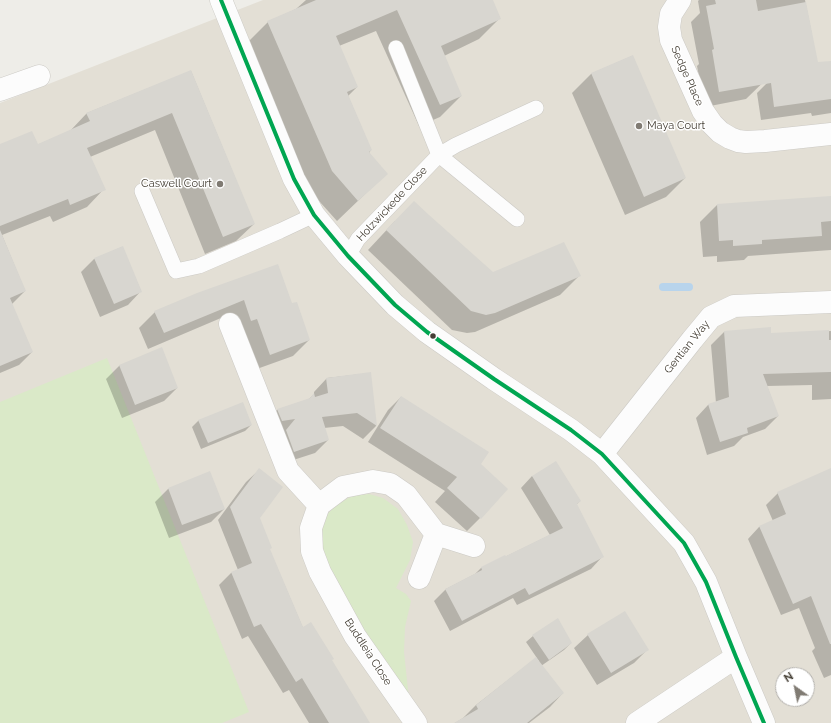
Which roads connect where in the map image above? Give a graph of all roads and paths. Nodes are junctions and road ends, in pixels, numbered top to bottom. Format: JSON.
{"nodes":[{"id":1,"x":680,"y":0,"type":"edge"},
{"id":2,"x":224,"y":1,"type":"edge"},
{"id":3,"x":396,"y":48,"type":"dead end"},
{"id":4,"x":39,"y":76,"type":"dead end"},
{"id":5,"x":0,"y":90,"type":"edge"},
{"id":6,"x":536,"y":108,"type":"dead end"},
{"id":7,"x":831,"y":134,"type":"edge"},
{"id":8,"x":439,"y":155,"type":"junction"},
{"id":9,"x":142,"y":191,"type":"dead end"},
{"id":10,"x":314,"y":214,"type":"junction"},
{"id":11,"x":517,"y":219,"type":"dead end"},
{"id":12,"x":348,"y":256,"type":"junction"},
{"id":13,"x":831,"y":302,"type":"edge"},
{"id":14,"x":230,"y":324,"type":"dead end"},
{"id":15,"x":602,"y":454,"type":"junction"},
{"id":16,"x":319,"y":504,"type":"junction"},
{"id":17,"x":436,"y":534,"type":"junction"},
{"id":18,"x":474,"y":546,"type":"dead end"},
{"id":19,"x":419,"y":578,"type":"dead end"},
{"id":20,"x":736,"y":657,"type":"junction"},
{"id":21,"x":416,"y":723,"type":"edge"},
{"id":22,"x":636,"y":723,"type":"edge"},
{"id":23,"x":764,"y":723,"type":"edge"}],
"edges":[{"from":1,"to":7,"type":"street","name":"Sedge Place"},
{"from":2,"to":10,"type":"street"},
{"from":3,"to":8,"type":"lane"},
{"from":4,"to":5,"type":"street"},
{"from":6,"to":8,"type":"lane","name":"Holzwickede Close"},
{"from":8,"to":11,"type":"lane"},
{"from":8,"to":12,"type":"lane","name":"Holzwickede Close"},
{"from":9,"to":10,"type":"lane"},
{"from":10,"to":12,"type":"street"},
{"from":12,"to":15,"type":"street"},
{"from":13,"to":15,"type":"street","name":"Gentian Way"},
{"from":14,"to":16,"type":"street"},
{"from":15,"to":20,"type":"street"},
{"from":16,"to":17,"type":"street"},
{"from":16,"to":21,"type":"street","name":"Buddleia Close"},
{"from":17,"to":18,"type":"street"},
{"from":17,"to":19,"type":"street"},
{"from":20,"to":22,"type":"street"},
{"from":20,"to":23,"type":"street"}]}
